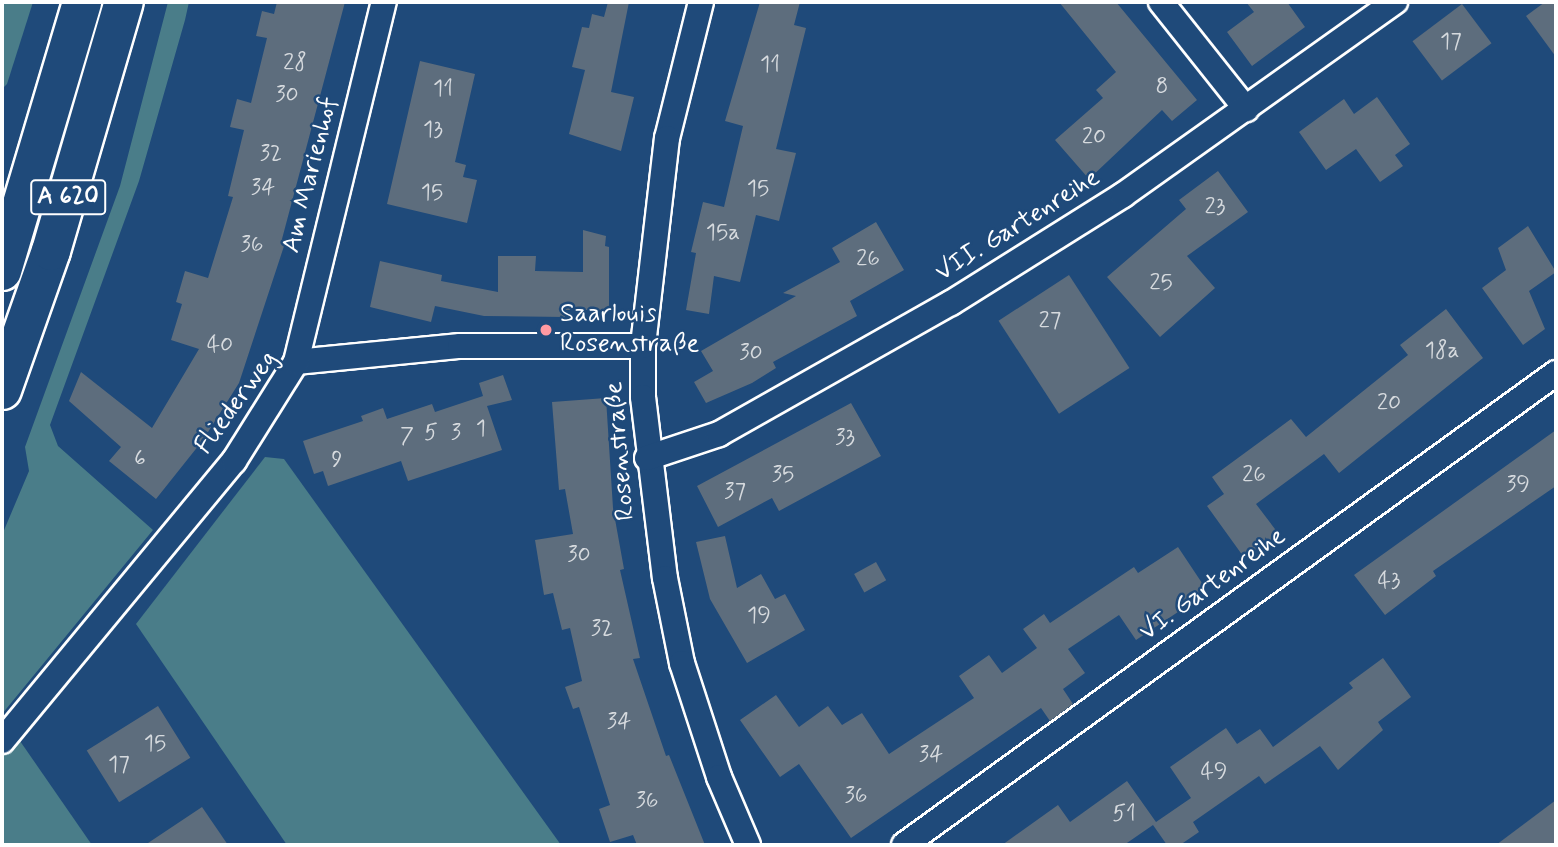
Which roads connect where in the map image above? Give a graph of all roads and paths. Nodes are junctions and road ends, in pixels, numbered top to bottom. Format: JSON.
{"nodes":[{"id":1,"x":82,"y":2,"type":"edge"},
{"id":2,"x":124,"y":2,"type":"edge"},
{"id":3,"x":384,"y":2,"type":"edge"},
{"id":4,"x":701,"y":2,"type":"edge"},
{"id":5,"x":1161,"y":2,"type":"edge"},
{"id":6,"x":1395,"y":2,"type":"edge"},
{"id":7,"x":1246,"y":109,"type":"junction"},
{"id":8,"x":2,"y":271,"type":"edge"},
{"id":9,"x":643,"y":346,"type":"junction"},
{"id":10,"x":296,"y":362,"type":"junction"},
{"id":11,"x":1556,"y":373,"type":"edge"},
{"id":12,"x":2,"y":390,"type":"edge"},
{"id":13,"x":647,"y":458,"type":"junction"},
{"id":14,"x":2,"y":741,"type":"edge"},
{"id":15,"x":748,"y":845,"type":"edge"},
{"id":16,"x":904,"y":845,"type":"edge"}],
"edges":[{"from":1,"to":8,"type":"highway","number":"A 620"},
{"from":2,"to":12,"type":"highway","number":"A 620"},
{"from":3,"to":10,"type":"street","name":"Am Marienhof"},
{"from":4,"to":9,"type":"street","name":"Rosenstraße"},
{"from":5,"to":7,"type":"street"},
{"from":6,"to":7,"type":"street","name":"VII. Gartenreihe"},
{"from":7,"to":13,"type":"street","name":"VII. Gartenreihe"},
{"from":9,"to":10,"type":"street","name":"Fliederweg"},
{"from":9,"to":13,"type":"street","name":"Rosenstraße"},
{"from":10,"to":14,"type":"street","name":"Fliederweg"},
{"from":11,"to":16,"type":"street","name":"VI. Gartenreihe"},
{"from":13,"to":15,"type":"street","name":"Rosenstraße"}]}
